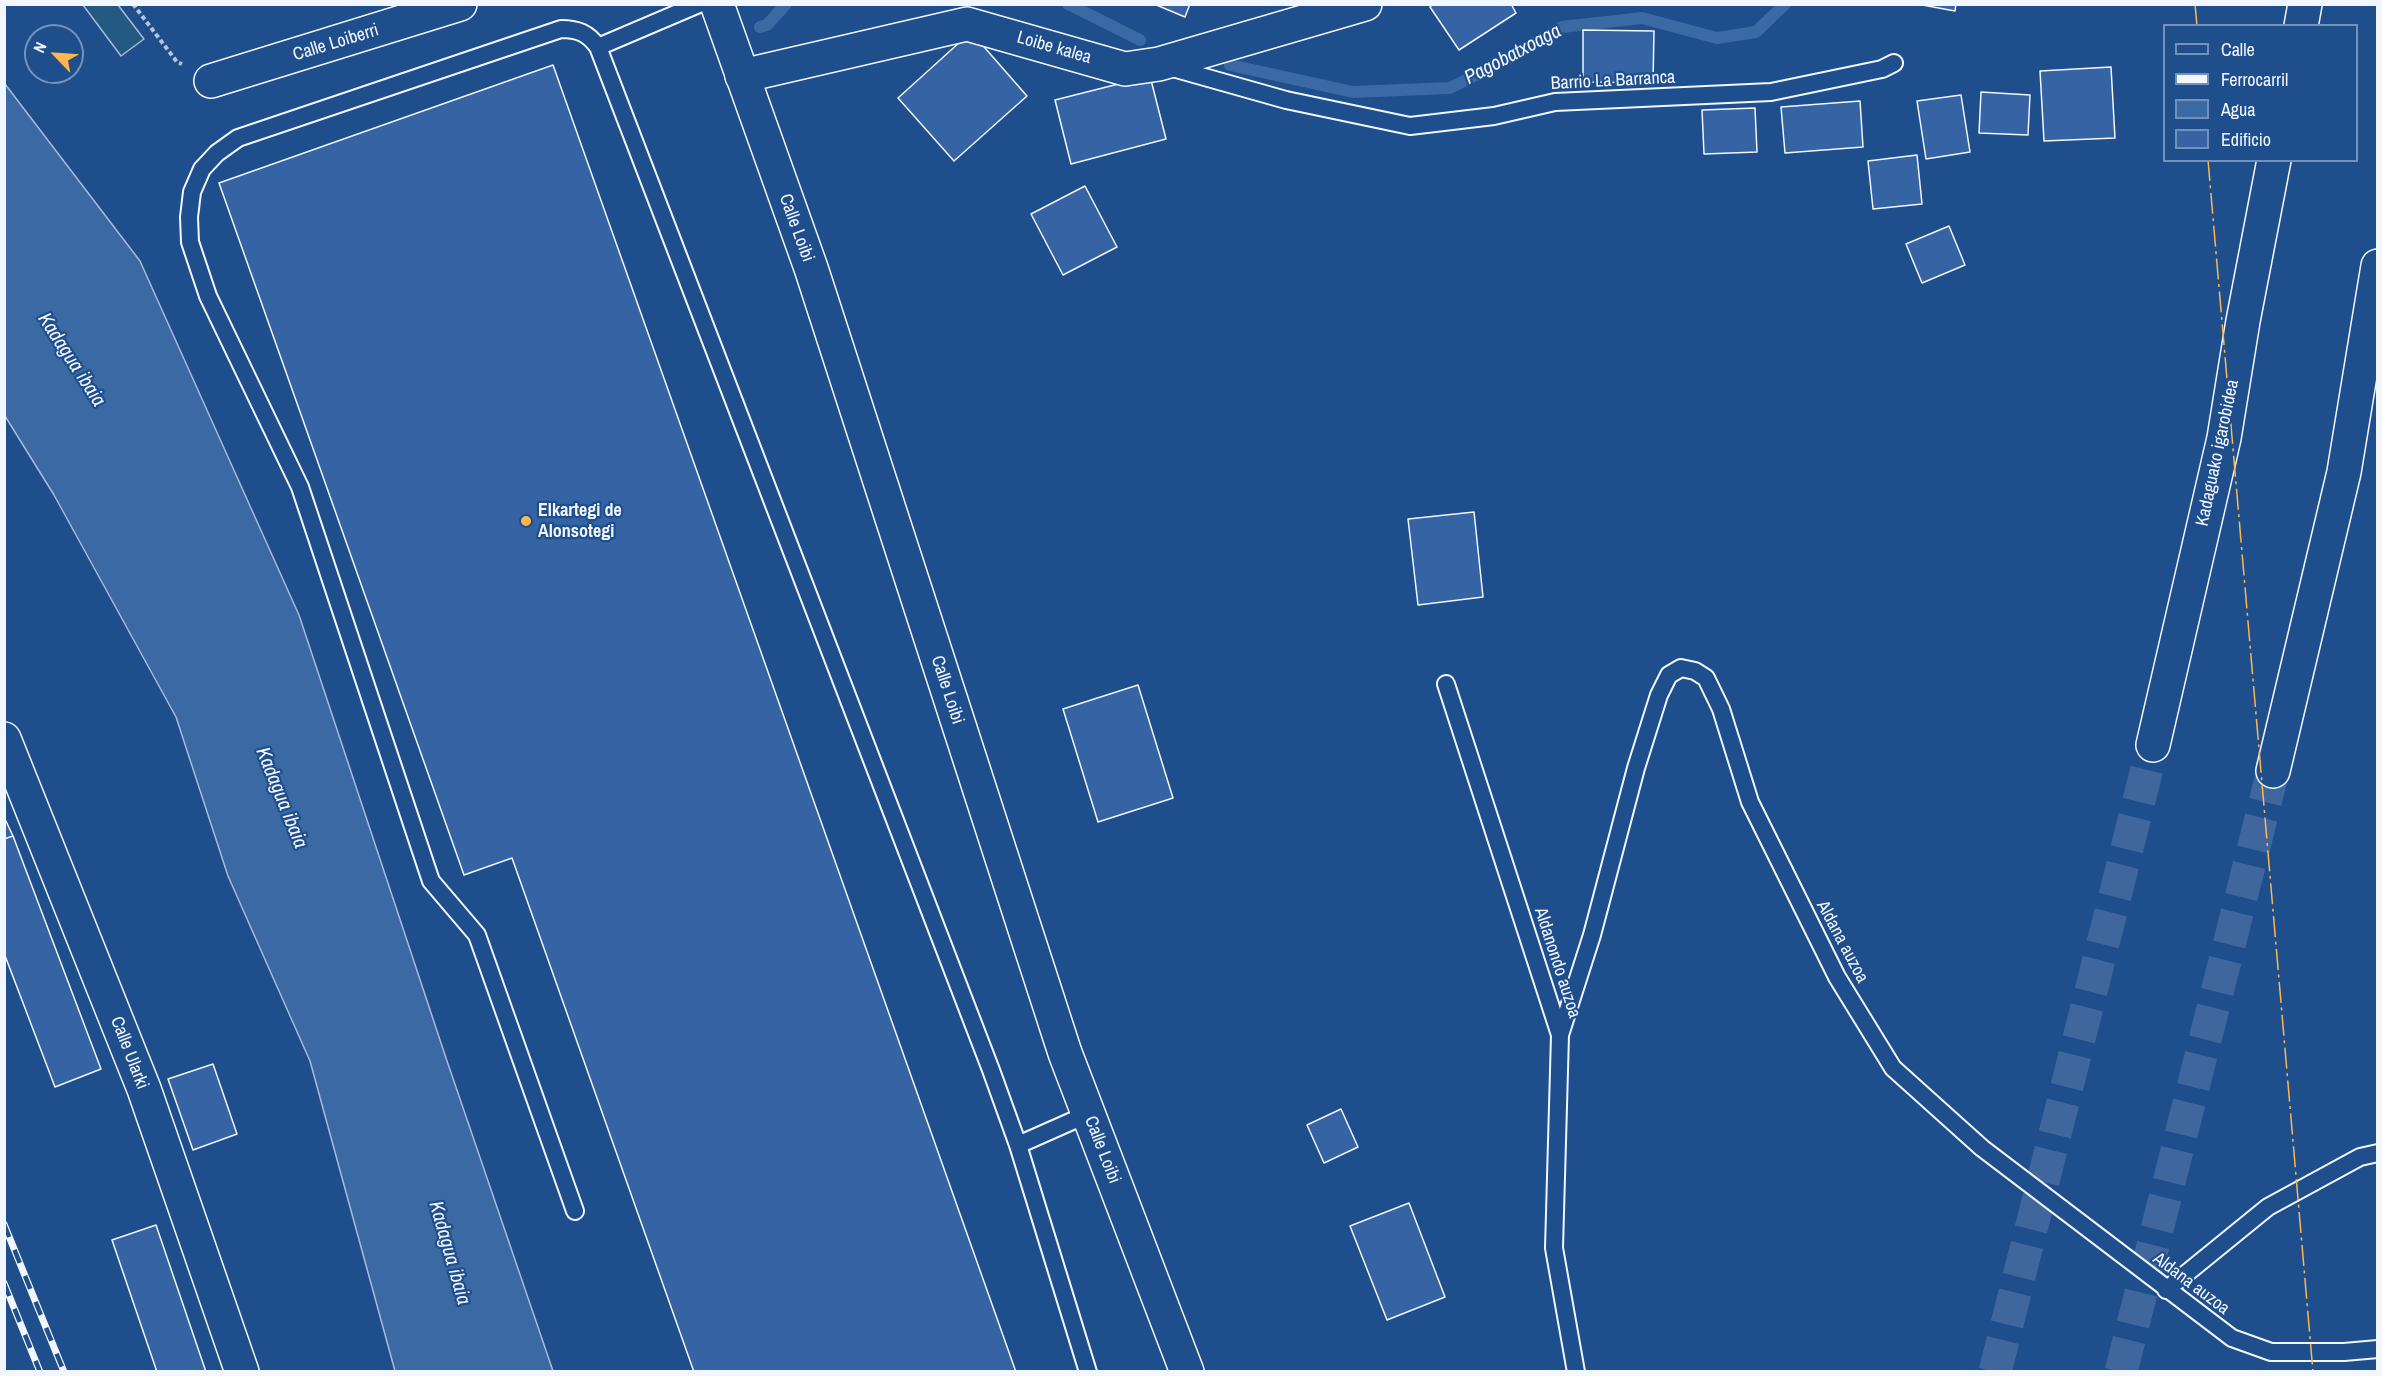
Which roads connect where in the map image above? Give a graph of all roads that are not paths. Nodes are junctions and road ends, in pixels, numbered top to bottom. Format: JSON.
{"nodes":[{"id":1,"x":699,"y":4,"type":"edge"},
{"id":2,"x":717,"y":4,"type":"edge"},
{"id":3,"x":1365,"y":4,"type":"edge"},
{"id":4,"x":2305,"y":4,"type":"edge"},
{"id":5,"x":453,"y":6,"type":"edge"},
{"id":6,"x":2301,"y":24,"type":"edge"},
{"id":7,"x":598,"y":47,"type":"junction"},
{"id":8,"x":1894,"y":63,"type":"dead end"},
{"id":9,"x":1159,"y":64,"type":"junction"},
{"id":10,"x":742,"y":76,"type":"junction"},
{"id":11,"x":211,"y":81,"type":"road end"},
{"id":12,"x":2274,"y":162,"type":"edge"},
{"id":13,"x":2378,"y":266,"type":"edge"},
{"id":14,"x":1446,"y":684,"type":"dead end"},
{"id":15,"x":4,"y":739,"type":"edge"},
{"id":16,"x":2153,"y":745,"type":"tunnel mouth"},
{"id":17,"x":2273,"y":771,"type":"tunnel mouth"},
{"id":18,"x":1560,"y":1035,"type":"junction"},
{"id":19,"x":1088,"y":1114,"type":"junction"},
{"id":20,"x":1018,"y":1145,"type":"junction"},
{"id":21,"x":2378,"y":1153,"type":"edge"},
{"id":22,"x":575,"y":1211,"type":"dead end"},
{"id":23,"x":2166,"y":1290,"type":"junction"},
{"id":24,"x":2378,"y":1349,"type":"edge"},
{"id":25,"x":242,"y":1371,"type":"edge"},
{"id":26,"x":1088,"y":1371,"type":"edge"},
{"id":27,"x":1187,"y":1371,"type":"edge"},
{"id":28,"x":1576,"y":1371,"type":"edge"}],
"edges":[{"from":1,"to":7,"type":"lane"},
{"from":2,"to":10,"type":"main road","name":"Calle Loibi"},
{"from":3,"to":9,"type":"main road","name":"Loibe kalea"},
{"from":4,"to":6,"type":"main road"},
{"from":5,"to":11,"type":"main road","name":"Calle Loiberri"},
{"from":7,"to":20,"type":"lane"},
{"from":7,"to":22,"type":"lane"},
{"from":8,"to":9,"type":"lane","name":"Barrio La Barranca"},
{"from":9,"to":10,"type":"main road","name":"Loibe kalea"},
{"from":10,"to":19,"type":"main road","name":"Calle Loibi"},
{"from":12,"to":16,"type":"main road","name":"Kadaguako igarobidea"},
{"from":13,"to":17,"type":"main road"},
{"from":14,"to":18,"type":"lane","name":"Aldanondo auzoa"},
{"from":15,"to":25,"type":"main road","name":"Calle Ularki"},
{"from":18,"to":23,"type":"lane","name":"Aldana auzoa"},
{"from":18,"to":28,"type":"lane","name":"Aldanondo auzoa"},
{"from":19,"to":20,"type":"lane"},
{"from":19,"to":27,"type":"main road","name":"Calle Loibi"},
{"from":20,"to":26,"type":"lane"},
{"from":21,"to":23,"type":"lane"},
{"from":23,"to":24,"type":"lane","name":"Aldana auzoa"}]}
